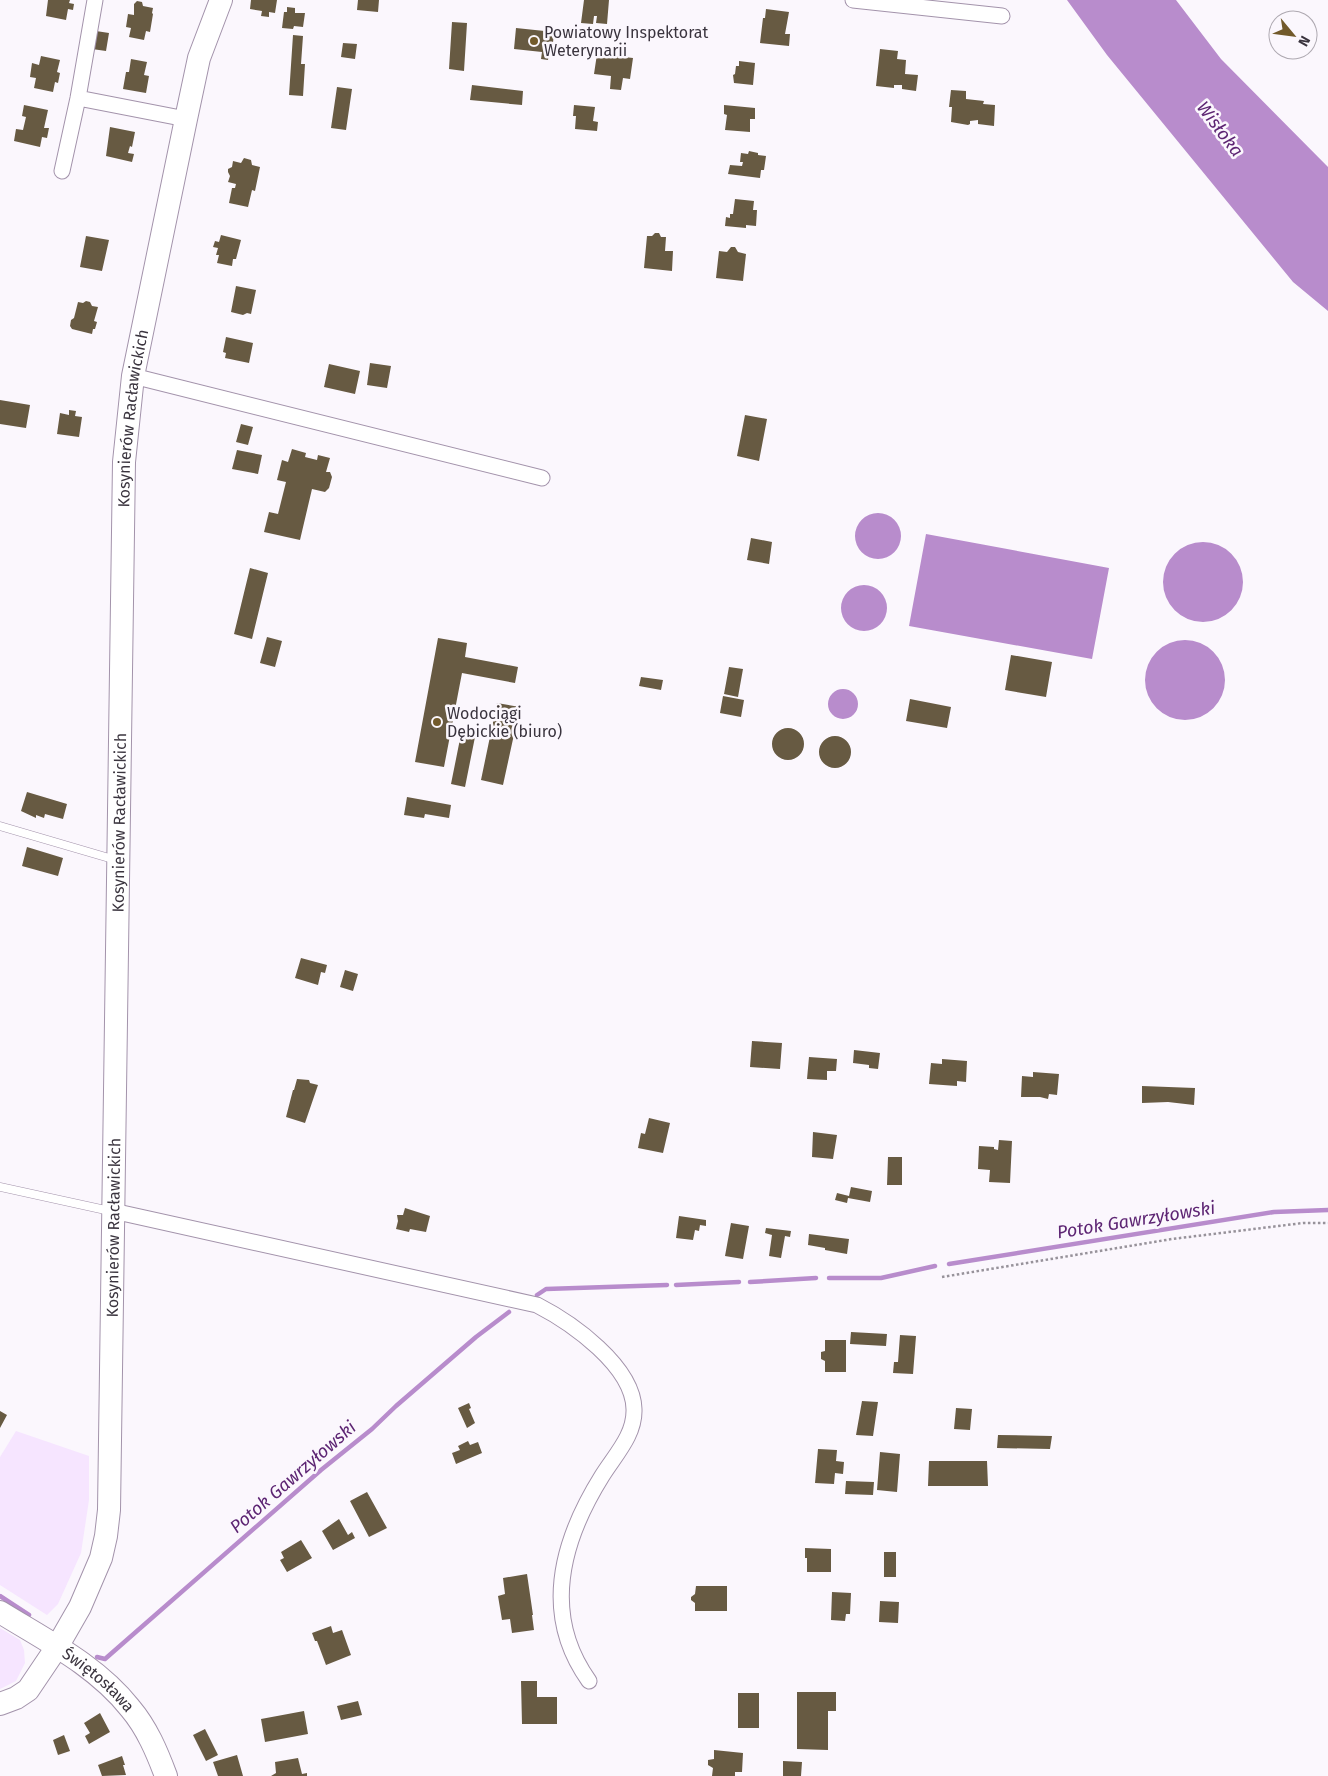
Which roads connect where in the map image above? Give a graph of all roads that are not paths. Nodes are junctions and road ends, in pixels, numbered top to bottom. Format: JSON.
{"nodes":[{"id":1,"x":94,"y":0,"type":"edge"},
{"id":2,"x":221,"y":0,"type":"edge"},
{"id":3,"x":853,"y":0,"type":"edge"},
{"id":4,"x":1002,"y":16,"type":"dead end"},
{"id":5,"x":78,"y":98,"type":"junction"},
{"id":6,"x":186,"y":119,"type":"junction"},
{"id":7,"x":62,"y":171,"type":"dead end"},
{"id":8,"x":133,"y":376,"type":"junction"},
{"id":9,"x":542,"y":478,"type":"dead end"},
{"id":10,"x":0,"y":826,"type":"edge"},
{"id":11,"x":118,"y":860,"type":"junction"},
{"id":12,"x":0,"y":1187,"type":"edge"},
{"id":13,"x":113,"y":1211,"type":"junction"},
{"id":14,"x":0,"y":1612,"type":"edge"},
{"id":15,"x":57,"y":1647,"type":"junction"},
{"id":16,"x":588,"y":1681,"type":"dead end"},
{"id":17,"x":0,"y":1704,"type":"edge"},
{"id":18,"x":166,"y":1776,"type":"edge"}],
"edges":[{"from":1,"to":5,"type":"street"},
{"from":2,"to":6,"type":"street","name":"Kosynierów Racławickich"},
{"from":3,"to":4,"type":"street"},
{"from":5,"to":6,"type":"street"},
{"from":5,"to":7,"type":"street"},
{"from":6,"to":8,"type":"street","name":"Kosynierów Racławickich"},
{"from":8,"to":9,"type":"street"},
{"from":8,"to":11,"type":"street","name":"Kosynierów Racławickich"},
{"from":10,"to":11,"type":"lane"},
{"from":11,"to":13,"type":"street","name":"Kosynierów Racławickich"},
{"from":12,"to":13,"type":"lane"},
{"from":13,"to":15,"type":"street","name":"Kosynierów Racławickich"},
{"from":13,"to":16,"type":"street"},
{"from":14,"to":15,"type":"street","name":"Świętosława"},
{"from":15,"to":17,"type":"street","name":"Kosynierów Racławickich"},
{"from":15,"to":18,"type":"street","name":"Świętosława"}]}
